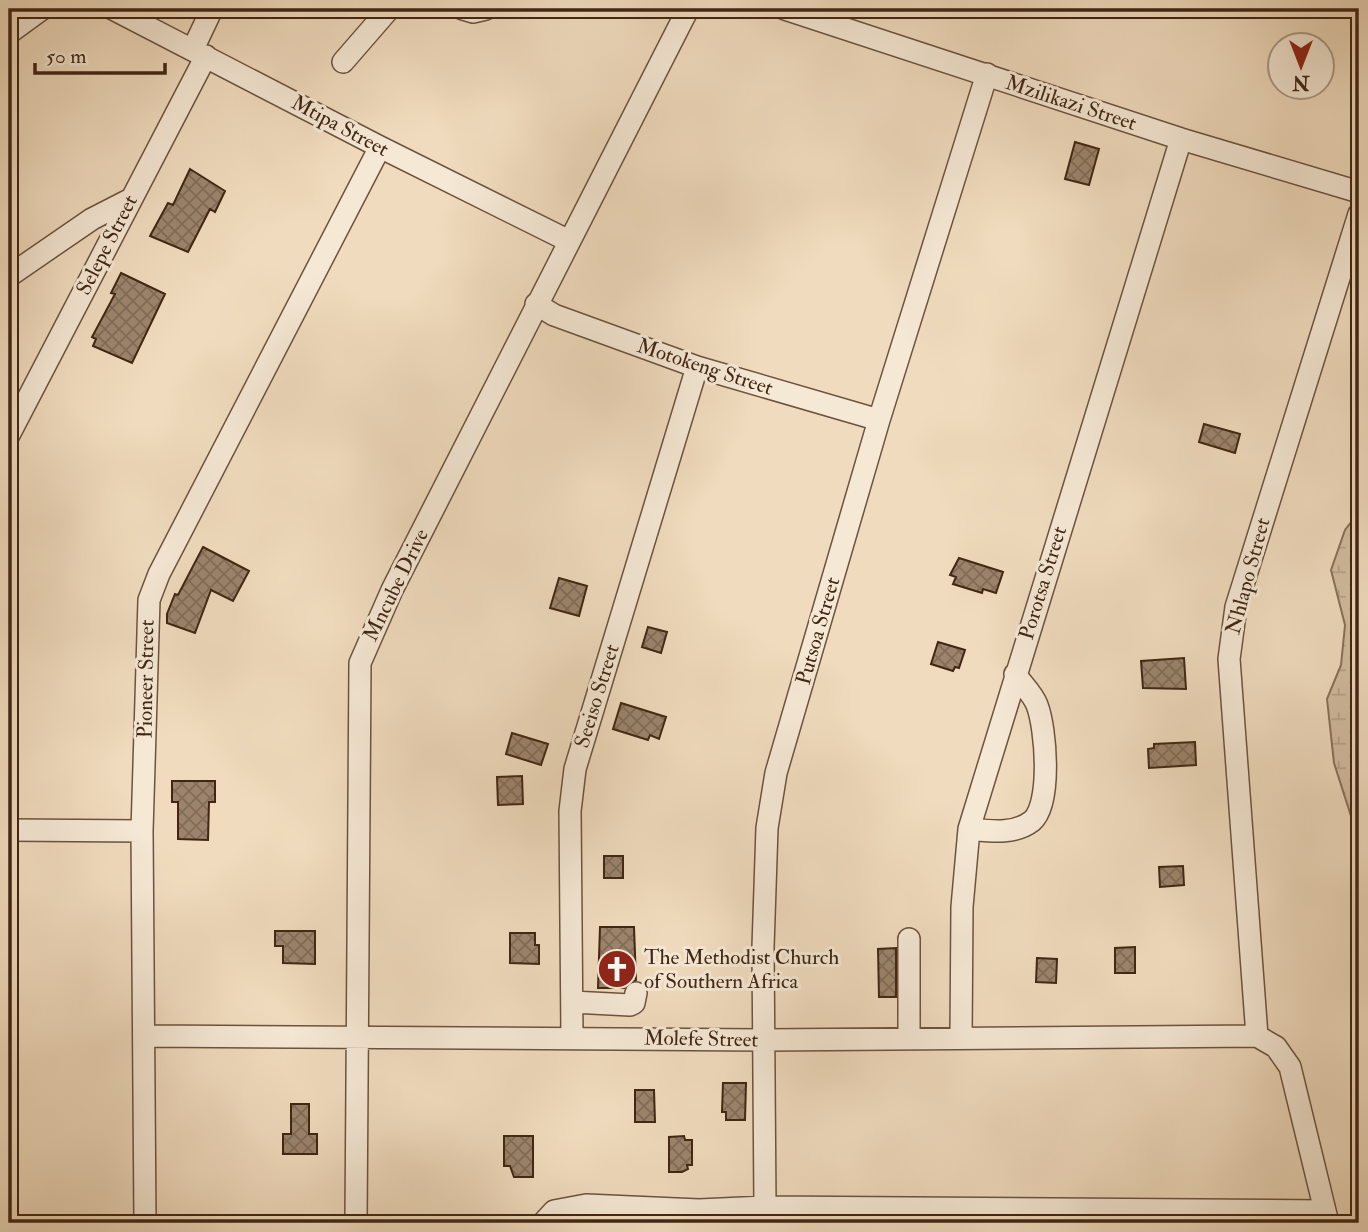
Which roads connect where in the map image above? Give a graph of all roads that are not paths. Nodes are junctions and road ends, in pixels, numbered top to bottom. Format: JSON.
{"nodes":[{"id":1,"x":42,"y":9,"type":"edge"},
{"id":2,"x":212,"y":9,"type":"edge"},
{"id":3,"x":389,"y":9,"type":"edge"},
{"id":4,"x":463,"y":9,"type":"edge"},
{"id":5,"x":486,"y":9,"type":"edge"},
{"id":6,"x":785,"y":9,"type":"edge"},
{"id":7,"x":125,"y":11,"type":"edge"},
{"id":8,"x":683,"y":11,"type":"edge"},
{"id":9,"x":9,"y":33,"type":"edge"},
{"id":10,"x":199,"y":53,"type":"junction"},
{"id":11,"x":343,"y":62,"type":"dead end"},
{"id":12,"x":987,"y":74,"type":"junction"},
{"id":13,"x":1181,"y":139,"type":"junction"},
{"id":14,"x":380,"y":148,"type":"junction"},
{"id":15,"x":1359,"y":192,"type":"edge"},
{"id":16,"x":131,"y":199,"type":"junction"},
{"id":17,"x":1359,"y":214,"type":"edge"},
{"id":18,"x":569,"y":241,"type":"junction"},
{"id":19,"x":9,"y":276,"type":"edge"},
{"id":20,"x":536,"y":304,"type":"junction"},
{"id":21,"x":697,"y":367,"type":"junction"},
{"id":22,"x":878,"y":420,"type":"junction"},
{"id":23,"x":9,"y":435,"type":"edge"},
{"id":24,"x":1015,"y":674,"type":"junction"},
{"id":25,"x":969,"y":829,"type":"junction"},
{"id":26,"x":9,"y":830,"type":"edge"},
{"id":27,"x":142,"y":831,"type":"junction"},
{"id":28,"x":909,"y":939,"type":"dead end"},
{"id":29,"x":636,"y":993,"type":"dead end"},
{"id":30,"x":572,"y":1002,"type":"junction"},
{"id":31,"x":145,"y":1035,"type":"junction"},
{"id":32,"x":358,"y":1035,"type":"junction"},
{"id":33,"x":1256,"y":1036,"type":"junction"},
{"id":34,"x":572,"y":1037,"type":"junction"},
{"id":35,"x":909,"y":1038,"type":"junction"},
{"id":36,"x":961,"y":1038,"type":"junction"},
{"id":37,"x":765,"y":1040,"type":"junction"},
{"id":38,"x":765,"y":1207,"type":"junction"},
{"id":39,"x":699,"y":1217,"type":"edge"},
{"id":40,"x":1326,"y":1217,"type":"edge"},
{"id":41,"x":145,"y":1223,"type":"edge"},
{"id":42,"x":356,"y":1223,"type":"edge"},
{"id":43,"x":543,"y":1223,"type":"edge"}],
"edges":[{"from":1,"to":9,"type":"street"},
{"from":2,"to":10,"type":"street","name":"Selepe Street"},
{"from":3,"to":11,"type":"street"},
{"from":4,"to":5,"type":"street"},
{"from":6,"to":12,"type":"street","name":"Mzilikazi Street"},
{"from":7,"to":10,"type":"street","name":"Mtipa Street"},
{"from":8,"to":18,"type":"street","name":"Mncube Drive"},
{"from":10,"to":14,"type":"street","name":"Mtipa Street"},
{"from":10,"to":16,"type":"street","name":"Selepe Street"},
{"from":12,"to":13,"type":"street","name":"Mzilikazi Street"},
{"from":12,"to":22,"type":"street","name":"Putsoa Street"},
{"from":13,"to":15,"type":"street","name":"Mzilikazi Street"},
{"from":13,"to":24,"type":"street","name":"Porotsa Street"},
{"from":14,"to":18,"type":"street","name":"Mtipa Street"},
{"from":14,"to":27,"type":"street","name":"Pioneer Street"},
{"from":16,"to":19,"type":"street"},
{"from":16,"to":23,"type":"street","name":"Selepe Street"},
{"from":17,"to":33,"type":"street","name":"Nhlapo Street"},
{"from":18,"to":20,"type":"street","name":"Mncube Drive"},
{"from":20,"to":21,"type":"street","name":"Motokeng Street"},
{"from":20,"to":32,"type":"street","name":"Mncube Drive"},
{"from":21,"to":22,"type":"street","name":"Motokeng Street"},
{"from":21,"to":30,"type":"street","name":"Seeiso Street"},
{"from":22,"to":37,"type":"street","name":"Putsoa Street"},
{"from":24,"to":25,"type":"street","name":"Porotsa Street"},
{"from":24,"to":25,"type":"street"},
{"from":25,"to":36,"type":"street","name":"Porotsa Street"},
{"from":26,"to":27,"type":"street"},
{"from":27,"to":31,"type":"street","name":"Pioneer Street"},
{"from":28,"to":35,"type":"street"},
{"from":29,"to":30,"type":"street"},
{"from":30,"to":34,"type":"street","name":"Seeiso Street"},
{"from":31,"to":32,"type":"street","name":"Molefe Street"},
{"from":31,"to":41,"type":"street","name":"Pioneer Street"},
{"from":32,"to":34,"type":"street","name":"Molefe Street"},
{"from":32,"to":42,"type":"street","name":"Mncube Drive"},
{"from":33,"to":36,"type":"street","name":"Molefe Street"},
{"from":33,"to":40,"type":"street"},
{"from":34,"to":37,"type":"street","name":"Molefe Street"},
{"from":35,"to":36,"type":"street","name":"Molefe Street"},
{"from":35,"to":37,"type":"street","name":"Molefe Street"},
{"from":37,"to":38,"type":"street","name":"Putsoa Street"},
{"from":38,"to":39,"type":"street"},
{"from":38,"to":40,"type":"street"},
{"from":39,"to":43,"type":"street"}]}
